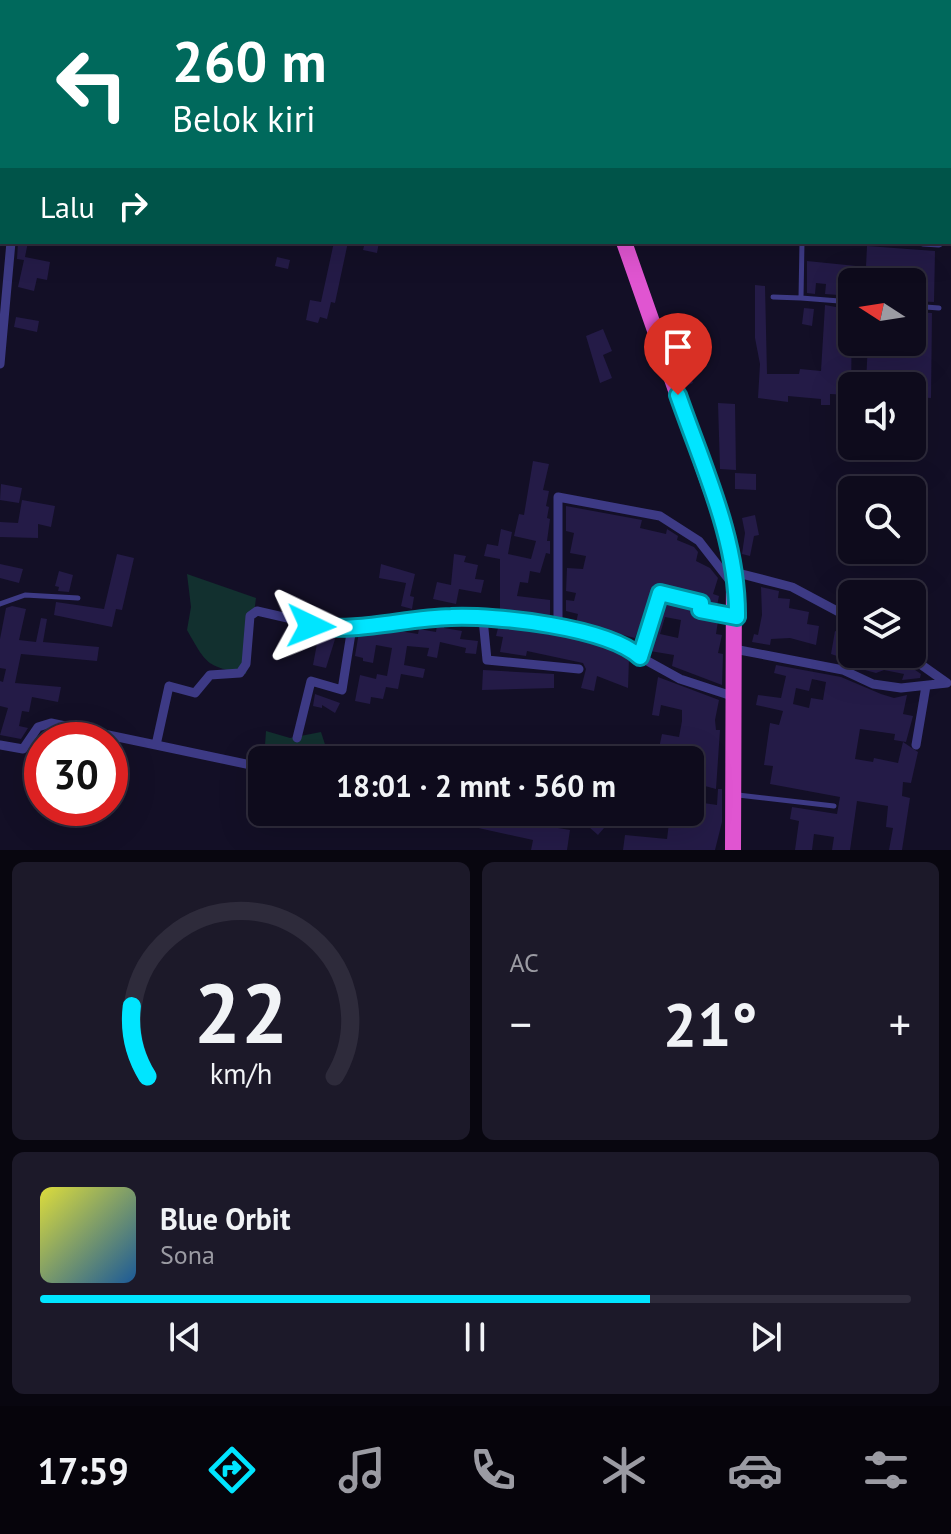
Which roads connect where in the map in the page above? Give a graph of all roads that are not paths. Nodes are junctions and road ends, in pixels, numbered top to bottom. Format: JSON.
{"nodes":[{"id":1,"x":11,"y":244,"type":"edge"},
{"id":2,"x":802,"y":244,"type":"edge"},
{"id":3,"x":623,"y":245,"type":"edge"},
{"id":4,"x":773,"y":297,"type":"dead end"},
{"id":5,"x":801,"y":298,"type":"junction"},
{"id":6,"x":838,"y":301,"type":"edge"},
{"id":7,"x":4,"y":305,"type":"edge"},
{"id":8,"x":926,"y":307,"type":"edge"},
{"id":9,"x":939,"y":308,"type":"dead end"},
{"id":10,"x":0,"y":364,"type":"edge"},
{"id":11,"x":735,"y":579,"type":"junction"},
{"id":12,"x":78,"y":598,"type":"dead end"},
{"id":13,"x":0,"y":604,"type":"edge"},
{"id":14,"x":838,"y":612,"type":"edge"},
{"id":15,"x":737,"y":617,"type":"junction"},
{"id":16,"x":483,"y":619,"type":"junction"},
{"id":17,"x":558,"y":626,"type":"junction"},
{"id":18,"x":352,"y":627,"type":"junction"},
{"id":19,"x":734,"y":649,"type":"junction"},
{"id":20,"x":640,"y":657,"type":"junction"},
{"id":21,"x":926,"y":667,"type":"edge"},
{"id":22,"x":579,"y":669,"type":"dead end"},
{"id":23,"x":949,"y":683,"type":"edge"},
{"id":24,"x":926,"y":686,"type":"junction"},
{"id":25,"x":732,"y":696,"type":"junction"},
{"id":26,"x":297,"y":738,"type":"dead end"},
{"id":27,"x":0,"y":745,"type":"edge"},
{"id":28,"x":156,"y":745,"type":"junction"},
{"id":29,"x":916,"y":745,"type":"dead end"},
{"id":30,"x":248,"y":764,"type":"edge"},
{"id":31,"x":733,"y":795,"type":"junction"},
{"id":32,"x":834,"y":806,"type":"dead end"},
{"id":33,"x":733,"y":850,"type":"edge"}],
"edges":[{"from":1,"to":7,"type":"street"},
{"from":2,"to":5,"type":"lane"},
{"from":3,"to":11,"type":"highway"},
{"from":4,"to":5,"type":"lane"},
{"from":5,"to":6,"type":"lane"},
{"from":7,"to":10,"type":"street"},
{"from":8,"to":9,"type":"lane"},
{"from":11,"to":14,"type":"street"},
{"from":11,"to":15,"type":"highway"},
{"from":11,"to":17,"type":"street"},
{"from":12,"to":13,"type":"lane"},
{"from":15,"to":19,"type":"highway"},
{"from":15,"to":20,"type":"street"},
{"from":16,"to":17,"type":"street"},
{"from":16,"to":18,"type":"street"},
{"from":16,"to":22,"type":"street"},
{"from":17,"to":20,"type":"street"},
{"from":18,"to":26,"type":"street"},
{"from":18,"to":28,"type":"street"},
{"from":19,"to":24,"type":"street"},
{"from":19,"to":25,"type":"highway"},
{"from":20,"to":25,"type":"street"},
{"from":21,"to":23,"type":"street"},
{"from":23,"to":24,"type":"street"},
{"from":24,"to":29,"type":"street"},
{"from":25,"to":31,"type":"highway"},
{"from":27,"to":28,"type":"street"},
{"from":28,"to":30,"type":"street"},
{"from":31,"to":32,"type":"lane"},
{"from":31,"to":33,"type":"highway"}]}
